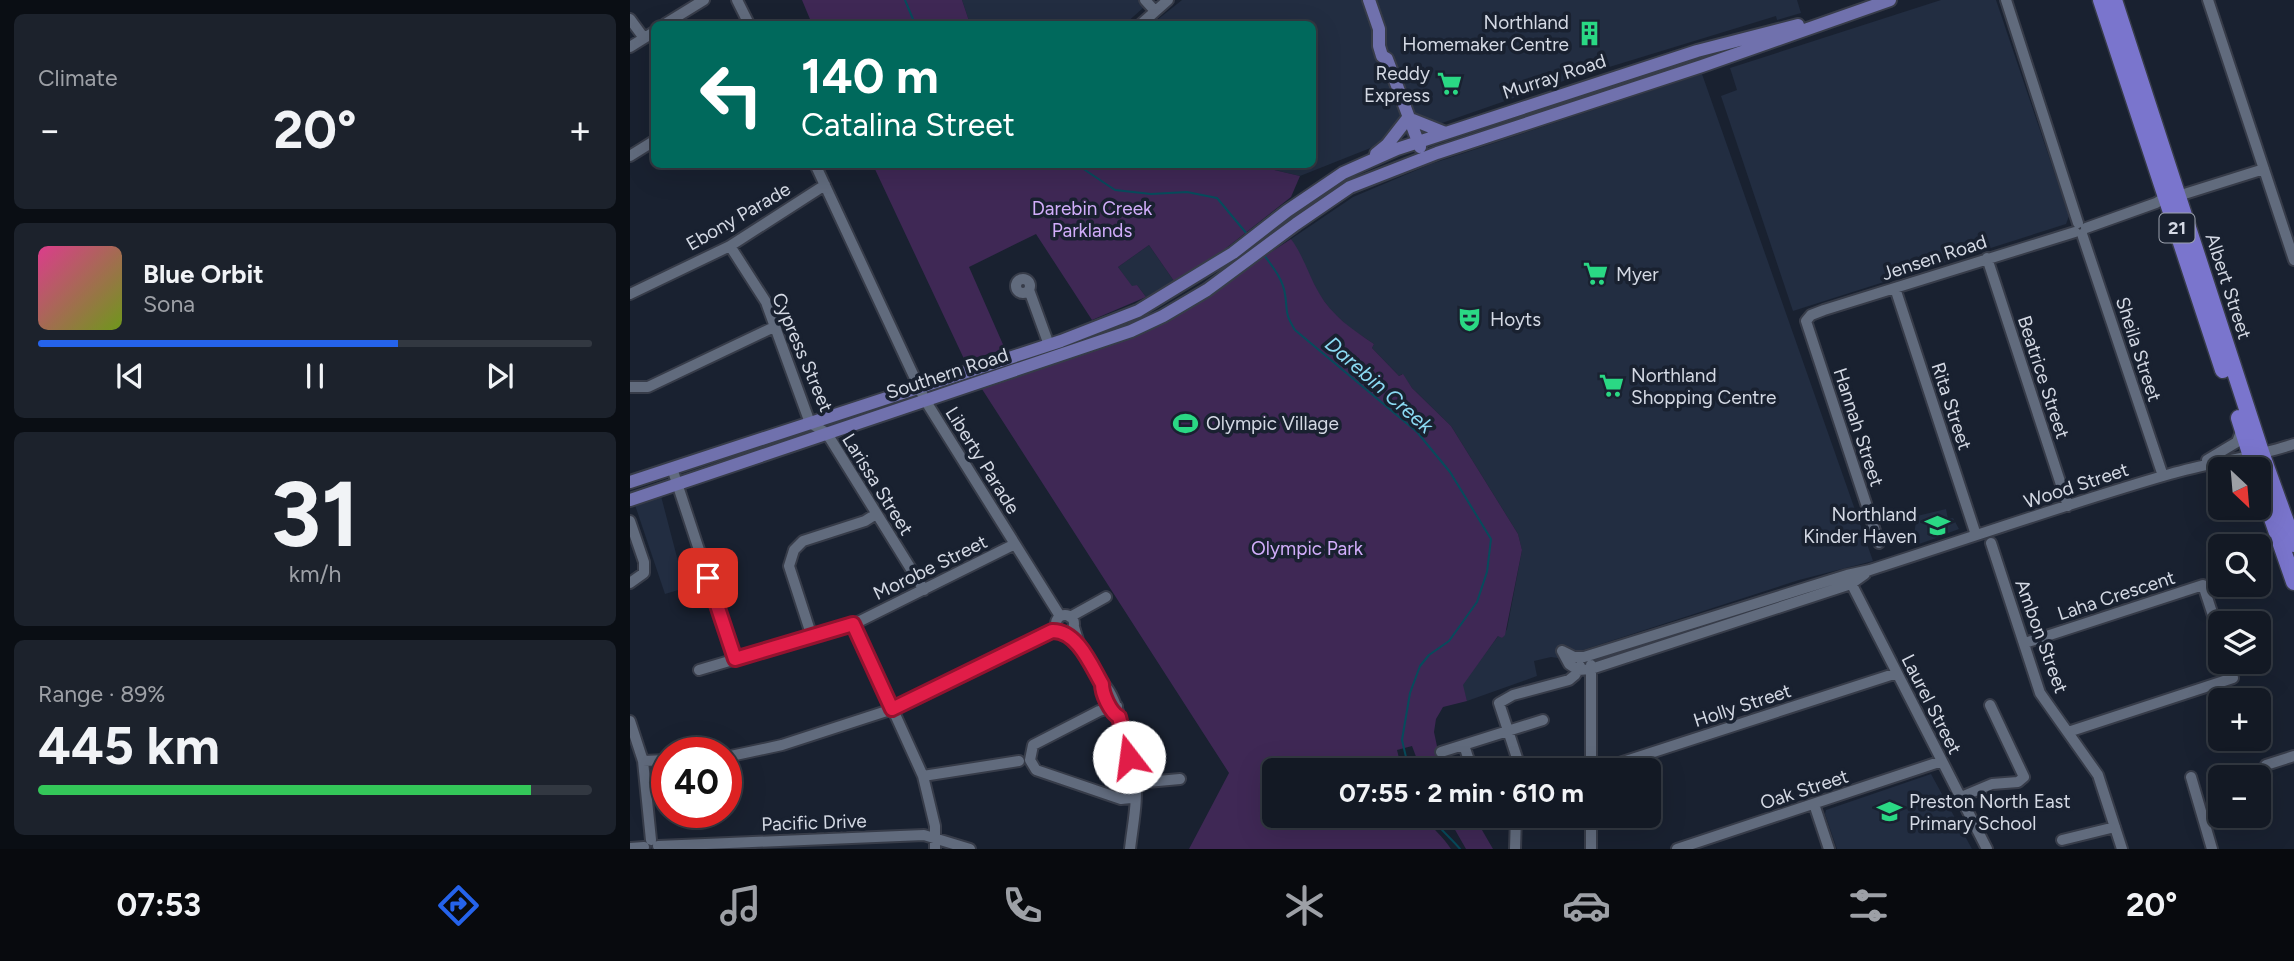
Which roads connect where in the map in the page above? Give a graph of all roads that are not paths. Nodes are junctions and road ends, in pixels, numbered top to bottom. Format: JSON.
{"nodes":[{"id":1,"x":704,"y":0,"type":"edge"},
{"id":2,"x":737,"y":0,"type":"edge"},
{"id":3,"x":1145,"y":0,"type":"edge"},
{"id":4,"x":1168,"y":0,"type":"edge"},
{"id":5,"x":1369,"y":0,"type":"edge"},
{"id":6,"x":2006,"y":0,"type":"edge"},
{"id":7,"x":2101,"y":0,"type":"edge"},
{"id":8,"x":2113,"y":0,"type":"edge"},
{"id":9,"x":2208,"y":0,"type":"edge"},
{"id":10,"x":1155,"y":11,"type":"junction"},
{"id":11,"x":630,"y":19,"type":"edge"},
{"id":12,"x":671,"y":21,"type":"edge"},
{"id":13,"x":748,"y":21,"type":"edge"},
{"id":14,"x":1144,"y":21,"type":"edge"},
{"id":15,"x":651,"y":34,"type":"edge"},
{"id":16,"x":644,"y":38,"type":"junction"},
{"id":17,"x":630,"y":47,"type":"edge"},
{"id":18,"x":1697,"y":51,"type":"junction"},
{"id":19,"x":2127,"y":62,"type":"junction"},
{"id":20,"x":1702,"y":66,"type":"junction"},
{"id":21,"x":1408,"y":118,"type":"junction"},
{"id":22,"x":1443,"y":132,"type":"junction"},
{"id":23,"x":1417,"y":142,"type":"junction"},
{"id":24,"x":651,"y":143,"type":"edge"},
{"id":25,"x":630,"y":156,"type":"edge"},
{"id":26,"x":1424,"y":157,"type":"junction"},
{"id":27,"x":1364,"y":164,"type":"junction"},
{"id":28,"x":818,"y":168,"type":"edge"},
{"id":29,"x":2264,"y":169,"type":"junction"},
{"id":30,"x":825,"y":185,"type":"junction"},
{"id":31,"x":2167,"y":199,"type":"junction"},
{"id":32,"x":1287,"y":211,"type":"junction"},
{"id":33,"x":1296,"y":223,"type":"junction"},
{"id":34,"x":2080,"y":229,"type":"junction"},
{"id":35,"x":1252,"y":238,"type":"joint"},
{"id":36,"x":730,"y":246,"type":"junction"},
{"id":37,"x":1261,"y":250,"type":"joint"},
{"id":38,"x":1987,"y":258,"type":"junction"},
{"id":39,"x":2294,"y":260,"type":"edge"},
{"id":40,"x":1895,"y":288,"type":"junction"},
{"id":41,"x":1029,"y":290,"type":"dead end"},
{"id":42,"x":630,"y":294,"type":"edge"},
{"id":43,"x":2210,"y":314,"type":"junction"},
{"id":44,"x":1806,"y":321,"type":"joint"},
{"id":45,"x":776,"y":326,"type":"junction"},
{"id":46,"x":1049,"y":345,"type":"junction"},
{"id":47,"x":630,"y":387,"type":"edge"},
{"id":48,"x":920,"y":387,"type":"junction"},
{"id":49,"x":925,"y":400,"type":"junction"},
{"id":50,"x":810,"y":423,"type":"junction"},
{"id":51,"x":2242,"y":428,"type":"junction"},
{"id":52,"x":825,"y":432,"type":"junction"},
{"id":53,"x":2294,"y":444,"type":"edge"},
{"id":54,"x":2255,"y":457,"type":"edge"},
{"id":55,"x":2255,"y":457,"type":"edge"},
{"id":56,"x":2263,"y":457,"type":"edge"},
{"id":57,"x":2208,"y":466,"type":"edge"},
{"id":58,"x":2195,"y":467,"type":"junction"},
{"id":59,"x":672,"y":468,"type":"junction"},
{"id":60,"x":2163,"y":476,"type":"junction"},
{"id":61,"x":630,"y":482,"type":"edge"},
{"id":62,"x":678,"y":484,"type":"junction"},
{"id":63,"x":2272,"y":495,"type":"edge"},
{"id":64,"x":630,"y":500,"type":"edge"},
{"id":65,"x":2068,"y":506,"type":"junction"},
{"id":66,"x":876,"y":514,"type":"junction"},
{"id":67,"x":2272,"y":514,"type":"edge"},
{"id":68,"x":630,"y":521,"type":"edge"},
{"id":69,"x":1976,"y":536,"type":"junction"},
{"id":70,"x":1879,"y":543,"type":"dead end"},
{"id":71,"x":1991,"y":543,"type":"dead end"},
{"id":72,"x":1015,"y":544,"type":"junction"},
{"id":73,"x":2294,"y":544,"type":"edge"},
{"id":74,"x":2291,"y":561,"type":"edge"},
{"id":75,"x":1849,"y":579,"type":"junction"},
{"id":76,"x":2294,"y":582,"type":"edge"},
{"id":77,"x":630,"y":583,"type":"edge"},
{"id":78,"x":924,"y":590,"type":"junction"},
{"id":79,"x":1106,"y":597,"type":"dead end"},
{"id":80,"x":2212,"y":611,"type":"edge"},
{"id":81,"x":853,"y":624,"type":"junction"},
{"id":82,"x":1065,"y":624,"type":"junction"},
{"id":83,"x":812,"y":637,"type":"junction"},
{"id":84,"x":2025,"y":643,"type":"junction"},
{"id":85,"x":1619,"y":646,"type":"junction"},
{"id":86,"x":1588,"y":656,"type":"junction"},
{"id":87,"x":1631,"y":657,"type":"junction"},
{"id":88,"x":735,"y":659,"type":"junction"},
{"id":89,"x":1591,"y":669,"type":"junction"},
{"id":90,"x":699,"y":670,"type":"dead end"},
{"id":91,"x":1578,"y":670,"type":"junction"},
{"id":92,"x":1897,"y":673,"type":"junction"},
{"id":93,"x":2232,"y":674,"type":"edge"},
{"id":94,"x":1990,"y":705,"type":"dead end"},
{"id":95,"x":1114,"y":707,"type":"junction"},
{"id":96,"x":892,"y":709,"type":"junction"},
{"id":97,"x":1543,"y":720,"type":"dead end"},
{"id":98,"x":630,"y":721,"type":"edge"},
{"id":99,"x":1507,"y":731,"type":"junction"},
{"id":100,"x":2068,"y":732,"type":"junction"},
{"id":101,"x":1464,"y":745,"type":"junction"},
{"id":102,"x":1441,"y":752,"type":"dead end"},
{"id":103,"x":742,"y":754,"type":"edge"},
{"id":104,"x":2294,"y":756,"type":"edge"},
{"id":105,"x":1468,"y":758,"type":"edge"},
{"id":106,"x":1517,"y":758,"type":"edge"},
{"id":107,"x":1591,"y":758,"type":"edge"},
{"id":108,"x":1635,"y":758,"type":"edge"},
{"id":109,"x":643,"y":761,"type":"junction"},
{"id":110,"x":651,"y":761,"type":"edge"},
{"id":111,"x":1019,"y":761,"type":"dead end"},
{"id":112,"x":1942,"y":761,"type":"junction"},
{"id":113,"x":2266,"y":765,"type":"dead end"},
{"id":114,"x":922,"y":776,"type":"junction"},
{"id":115,"x":2191,"y":777,"type":"dead end"},
{"id":116,"x":1180,"y":779,"type":"dead end"},
{"id":117,"x":1134,"y":787,"type":"junction"},
{"id":118,"x":1961,"y":797,"type":"junction"},
{"id":119,"x":1814,"y":804,"type":"junction"},
{"id":120,"x":2115,"y":827,"type":"junction"},
{"id":121,"x":1516,"y":828,"type":"edge"},
{"id":122,"x":1591,"y":828,"type":"edge"},
{"id":123,"x":2062,"y":840,"type":"dead end"},
{"id":124,"x":838,"y":844,"type":"edge"},
{"id":125,"x":936,"y":844,"type":"edge"},
{"id":126,"x":651,"y":846,"type":"edge"},
{"id":127,"x":630,"y":848,"type":"edge"},
{"id":128,"x":970,"y":849,"type":"edge"},
{"id":129,"x":1130,"y":849,"type":"edge"},
{"id":130,"x":1515,"y":849,"type":"edge"},
{"id":131,"x":1591,"y":849,"type":"edge"},
{"id":132,"x":1677,"y":849,"type":"edge"},
{"id":133,"x":1829,"y":849,"type":"edge"},
{"id":134,"x":1987,"y":849,"type":"edge"},
{"id":135,"x":2122,"y":849,"type":"edge"},
{"id":136,"x":2212,"y":849,"type":"edge"}],
"edges":[{"from":1,"to":12,"type":"street"},
{"from":2,"to":13,"type":"street"},
{"from":3,"to":10,"type":"street"},
{"from":4,"to":10,"type":"street"},
{"from":5,"to":21,"type":"main road"},
{"from":6,"to":34,"type":"street","name":"Sheila Street"},
{"from":7,"to":19,"type":"highway","name":"Albert Street","number":"21"},
{"from":8,"to":19,"type":"highway","name":"Albert Street","number":"21"},
{"from":9,"to":29,"type":"street"},
{"from":10,"to":14,"type":"street"},
{"from":11,"to":16,"type":"street"},
{"from":15,"to":16,"type":"street"},
{"from":16,"to":17,"type":"street"},
{"from":18,"to":20,"type":"main road"},
{"from":18,"to":20,"type":"main road","name":"Murray Road"},
{"from":18,"to":22,"type":"main road","name":"Murray Road"},
{"from":19,"to":31,"type":"highway","name":"Albert Street","number":"21"},
{"from":20,"to":26,"type":"main road","name":"Murray Road"},
{"from":21,"to":22,"type":"main road"},
{"from":21,"to":23,"type":"main road"},
{"from":21,"to":27,"type":"main road"},
{"from":22,"to":23,"type":"main road","name":"Murray Road"},
{"from":23,"to":26,"type":"main road"},
{"from":23,"to":27,"type":"main road","name":"Murray Road"},
{"from":24,"to":25,"type":"street"},
{"from":26,"to":33,"type":"main road","name":"Murray Road"},
{"from":27,"to":32,"type":"main road","name":"Murray Road"},
{"from":28,"to":30,"type":"street","name":"Liberty Parade"},
{"from":29,"to":31,"type":"street","name":"Jensen Road"},
{"from":29,"to":39,"type":"street"},
{"from":30,"to":36,"type":"street","name":"Ebony Parade"},
{"from":30,"to":48,"type":"street","name":"Liberty Parade"},
{"from":31,"to":34,"type":"street","name":"Jensen Road"},
{"from":31,"to":43,"type":"highway","name":"Albert Street","number":"21"},
{"from":32,"to":33,"type":"main road"},
{"from":32,"to":35,"type":"main road","name":"Murray Road"},
{"from":33,"to":37,"type":"main road","name":"Murray Road"},
{"from":34,"to":38,"type":"street","name":"Jensen Road"},
{"from":34,"to":60,"type":"street","name":"Sheila Street"},
{"from":35,"to":46,"type":"main road","name":"Southern Road"},
{"from":36,"to":42,"type":"street","name":"Ebony Parade"},
{"from":36,"to":45,"type":"street","name":"Cypress Street"},
{"from":37,"to":49,"type":"main road","name":"Southern Road"},
{"from":38,"to":40,"type":"street","name":"Jensen Road"},
{"from":38,"to":65,"type":"street","name":"Beatrice Street"},
{"from":40,"to":44,"type":"street","name":"Jensen Road"},
{"from":40,"to":69,"type":"street","name":"Rita Street"},
{"from":41,"to":46,"type":"street"},
{"from":43,"to":51,"type":"highway","name":"Albert Street","number":"21"},
{"from":43,"to":54,"type":"highway","name":"Albert Street","number":"21"},
{"from":44,"to":70,"type":"street","name":"Hannah Street"},
{"from":45,"to":47,"type":"street"},
{"from":45,"to":50,"type":"street","name":"Cypress Street"},
{"from":46,"to":48,"type":"main road","name":"Southern Road"},
{"from":48,"to":49,"type":"street","name":"Liberty Parade"},
{"from":48,"to":50,"type":"main road","name":"Southern Road"},
{"from":49,"to":52,"type":"main road","name":"Southern Road"},
{"from":49,"to":72,"type":"street","name":"Liberty Parade"},
{"from":50,"to":52,"type":"street","name":"Cypress Street"},
{"from":50,"to":59,"type":"main road","name":"Southern Road"},
{"from":51,"to":55,"type":"highway","name":"Albert Street","number":"21"},
{"from":51,"to":58,"type":"street"},
{"from":52,"to":62,"type":"main road","name":"Southern Road"},
{"from":52,"to":66,"type":"street","name":"Larissa Street"},
{"from":53,"to":56,"type":"street","name":"Wood Street"},
{"from":57,"to":58,"type":"street","name":"Wood Street"},
{"from":58,"to":60,"type":"street","name":"Wood Street"},
{"from":59,"to":61,"type":"main road","name":"Southern Road"},
{"from":59,"to":62,"type":"street"},
{"from":60,"to":65,"type":"street","name":"Wood Street"},
{"from":62,"to":64,"type":"main road","name":"Southern Road"},
{"from":62,"to":88,"type":"street"},
{"from":63,"to":73,"type":"highway","name":"Albert Street","number":"21"},
{"from":65,"to":69,"type":"street","name":"Wood Street"},
{"from":66,"to":78,"type":"street","name":"Larissa Street"},
{"from":66,"to":83,"type":"street"},
{"from":67,"to":74,"type":"highway"},
{"from":68,"to":77,"type":"street"},
{"from":69,"to":75,"type":"street","name":"Wood Street"},
{"from":71,"to":84,"type":"street","name":"Ambon Street"},
{"from":72,"to":78,"type":"street","name":"Morobe Street"},
{"from":72,"to":82,"type":"street","name":"Liberty Parade"},
{"from":74,"to":76,"type":"highway"},
{"from":75,"to":85,"type":"street","name":"Wood Street"},
{"from":75,"to":87,"type":"street","name":"Wood Street"},
{"from":75,"to":92,"type":"street","name":"Laurel Street"},
{"from":78,"to":81,"type":"street","name":"Morobe Street"},
{"from":79,"to":82,"type":"street"},
{"from":80,"to":84,"type":"street","name":"Laha Crescent"},
{"from":81,"to":83,"type":"street","name":"Morobe Street"},
{"from":81,"to":96,"type":"street"},
{"from":82,"to":95,"type":"street","name":"Liberty Parade"},
{"from":82,"to":96,"type":"street"},
{"from":83,"to":88,"type":"street","name":"Morobe Street"},
{"from":84,"to":100,"type":"street","name":"Ambon Street"},
{"from":85,"to":86,"type":"street","name":"Wood Street"},
{"from":85,"to":87,"type":"street"},
{"from":86,"to":89,"type":"street"},
{"from":86,"to":91,"type":"street"},
{"from":86,"to":91,"type":"street","name":"Wood Street"},
{"from":87,"to":89,"type":"street","name":"Wood Street"},
{"from":88,"to":90,"type":"street","name":"Morobe Street"},
{"from":89,"to":91,"type":"street","name":"Wood Street"},
{"from":89,"to":107,"type":"street"},
{"from":91,"to":99,"type":"street","name":"Wood Street"},
{"from":92,"to":108,"type":"street","name":"Holly Street"},
{"from":92,"to":112,"type":"street","name":"Laurel Street"},
{"from":93,"to":100,"type":"street"},
{"from":94,"to":118,"type":"street"},
{"from":95,"to":117,"type":"street","name":"Liberty Parade"},
{"from":95,"to":117,"type":"street"},
{"from":96,"to":103,"type":"street"},
{"from":96,"to":114,"type":"street"},
{"from":97,"to":99,"type":"street"},
{"from":98,"to":109,"type":"street"},
{"from":99,"to":101,"type":"street"},
{"from":99,"to":106,"type":"street"},
{"from":100,"to":120,"type":"street","name":"Ambon Street"},
{"from":101,"to":102,"type":"street"},
{"from":101,"to":105,"type":"street"},
{"from":104,"to":113,"type":"street"},
{"from":109,"to":110,"type":"street"},
{"from":109,"to":126,"type":"street"},
{"from":111,"to":114,"type":"street"},
{"from":112,"to":118,"type":"street","name":"Laurel Street"},
{"from":112,"to":119,"type":"street","name":"Oak Street"},
{"from":114,"to":125,"type":"street"},
{"from":115,"to":136,"type":"street"},
{"from":116,"to":117,"type":"street"},
{"from":117,"to":129,"type":"street","name":"Liberty Parade"},
{"from":118,"to":134,"type":"street","name":"Laurel Street"},
{"from":119,"to":132,"type":"street","name":"Oak Street"},
{"from":119,"to":133,"type":"street"},
{"from":120,"to":123,"type":"street"},
{"from":120,"to":135,"type":"street","name":"Ambon Street"},
{"from":121,"to":130,"type":"street"},
{"from":122,"to":131,"type":"street"},
{"from":124,"to":125,"type":"street","name":"Pacific Drive"},
{"from":124,"to":126,"type":"street","name":"Pacific Drive"},
{"from":125,"to":128,"type":"street","name":"Pacific Drive"},
{"from":126,"to":127,"type":"street","name":"Pacific Drive"}]}
